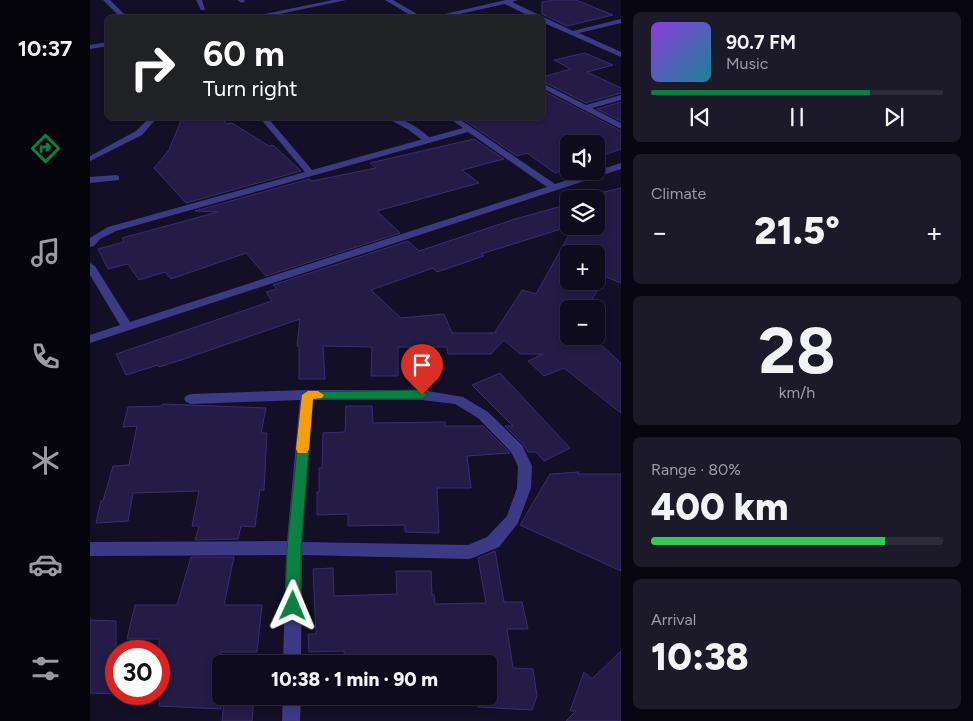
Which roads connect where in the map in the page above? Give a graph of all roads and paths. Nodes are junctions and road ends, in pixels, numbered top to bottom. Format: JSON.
{"nodes":[{"id":1,"x":106,"y":0,"type":"edge"},
{"id":2,"x":199,"y":0,"type":"edge"},
{"id":3,"x":343,"y":0,"type":"edge"},
{"id":4,"x":388,"y":0,"type":"edge"},
{"id":5,"x":515,"y":0,"type":"edge"},
{"id":6,"x":506,"y":2,"type":"junction"},
{"id":7,"x":203,"y":9,"type":"dead end"},
{"id":8,"x":414,"y":14,"type":"joint"},
{"id":9,"x":122,"y":15,"type":"edge"},
{"id":10,"x":264,"y":15,"type":"edge"},
{"id":11,"x":410,"y":15,"type":"edge"},
{"id":12,"x":444,"y":15,"type":"edge"},
{"id":13,"x":533,"y":15,"type":"edge"},
{"id":14,"x":545,"y":20,"type":"edge"},
{"id":15,"x":620,"y":20,"type":"edge"},
{"id":16,"x":571,"y":33,"type":"junction"},
{"id":17,"x":105,"y":44,"type":"edge"},
{"id":18,"x":90,"y":47,"type":"edge"},
{"id":19,"x":620,"y":55,"type":"edge"},
{"id":20,"x":545,"y":87,"type":"edge"},
{"id":21,"x":620,"y":97,"type":"edge"},
{"id":22,"x":585,"y":108,"type":"junction"},
{"id":23,"x":151,"y":120,"type":"edge"},
{"id":24,"x":266,"y":120,"type":"edge"},
{"id":25,"x":395,"y":120,"type":"edge"},
{"id":26,"x":456,"y":120,"type":"edge"},
{"id":27,"x":620,"y":127,"type":"edge"},
{"id":28,"x":470,"y":129,"type":"junction"},
{"id":29,"x":429,"y":141,"type":"junction"},
{"id":30,"x":90,"y":159,"type":"edge"},
{"id":31,"x":620,"y":166,"type":"edge"},
{"id":32,"x":310,"y":173,"type":"junction"},
{"id":33,"x":116,"y":178,"type":"dead end"},
{"id":34,"x":90,"y":180,"type":"edge"},
{"id":35,"x":553,"y":188,"type":"junction"},
{"id":36,"x":90,"y":244,"type":"edge"},
{"id":37,"x":90,"y":266,"type":"edge"},
{"id":38,"x":127,"y":327,"type":"junction"},
{"id":39,"x":90,"y":339,"type":"edge"},
{"id":40,"x":308,"y":395,"type":"junction"},
{"id":41,"x":191,"y":399,"type":"dead end"},
{"id":42,"x":294,"y":548,"type":"junction"},
{"id":43,"x":90,"y":550,"type":"edge"},
{"id":44,"x":292,"y":655,"type":"edge"},
{"id":45,"x":292,"y":705,"type":"edge"},
{"id":46,"x":291,"y":721,"type":"edge"}],
"edges":[{"from":1,"to":9,"type":"street"},
{"from":2,"to":7,"type":"lane"},
{"from":3,"to":10,"type":"street"},
{"from":4,"to":8,"type":"street"},
{"from":5,"to":6,"type":"street"},
{"from":6,"to":12,"type":"street"},
{"from":6,"to":13,"type":"street"},
{"from":8,"to":11,"type":"street"},
{"from":14,"to":16,"type":"street"},
{"from":15,"to":16,"type":"street"},
{"from":16,"to":19,"type":"street"},
{"from":17,"to":18,"type":"street"},
{"from":20,"to":22,"type":"street"},
{"from":21,"to":22,"type":"street"},
{"from":22,"to":27,"type":"street"},
{"from":23,"to":30,"type":"lane"},
{"from":24,"to":32,"type":"street"},
{"from":25,"to":29,"type":"lane"},
{"from":26,"to":28,"type":"street"},
{"from":28,"to":29,"type":"street"},
{"from":28,"to":35,"type":"street"},
{"from":29,"to":32,"type":"street"},
{"from":31,"to":35,"type":"street"},
{"from":32,"to":36,"type":"street"},
{"from":33,"to":34,"type":"lane"},
{"from":35,"to":38,"type":"street"},
{"from":37,"to":38,"type":"street"},
{"from":38,"to":39,"type":"street"},
{"from":40,"to":41,"type":"street"},
{"from":40,"to":42,"type":"street"},
{"from":40,"to":42,"type":"street"},
{"from":42,"to":43,"type":"street"},
{"from":42,"to":44,"type":"street"},
{"from":45,"to":46,"type":"street"}]}
